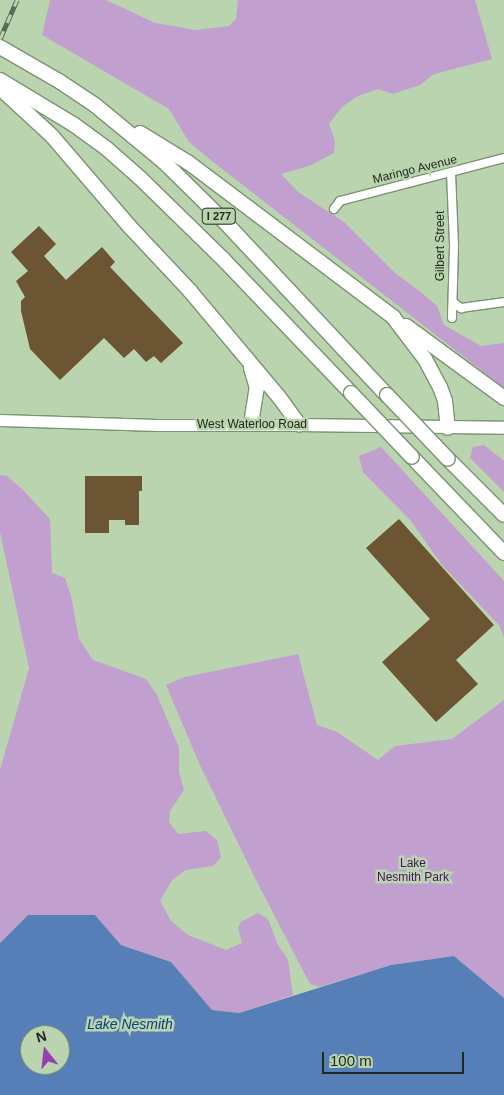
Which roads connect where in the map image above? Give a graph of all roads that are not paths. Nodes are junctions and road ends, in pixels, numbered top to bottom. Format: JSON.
{"nodes":[{"id":1,"x":0,"y":47,"type":"edge"},
{"id":2,"x":0,"y":80,"type":"edge"},
{"id":3,"x":7,"y":90,"type":"edge"},
{"id":4,"x":110,"y":117,"type":"junction"},
{"id":5,"x":504,"y":158,"type":"edge"},
{"id":6,"x":451,"y":173,"type":"junction"},
{"id":7,"x":334,"y":209,"type":"dead end"},
{"id":8,"x":504,"y":302,"type":"edge"},
{"id":9,"x":454,"y":303,"type":"junction"},
{"id":10,"x":393,"y":317,"type":"junction"},
{"id":11,"x":452,"y":318,"type":"dead end"},
{"id":12,"x":243,"y":355,"type":"junction"},
{"id":13,"x":504,"y":398,"type":"edge"},
{"id":14,"x":0,"y":420,"type":"edge"},
{"id":15,"x":250,"y":424,"type":"junction"},
{"id":16,"x":299,"y":425,"type":"junction"},
{"id":17,"x":448,"y":428,"type":"junction"},
{"id":18,"x":504,"y":428,"type":"edge"},
{"id":19,"x":504,"y":515,"type":"edge"},
{"id":20,"x":504,"y":553,"type":"edge"}],
"edges":[{"from":1,"to":4,"type":"highway","number":"I 277"},
{"from":2,"to":3,"type":"highway","number":"I 277"},
{"from":3,"to":12,"type":"highway"},
{"from":3,"to":20,"type":"highway","number":"I 277","bridge":true},
{"from":4,"to":10,"type":"highway"},
{"from":4,"to":19,"type":"highway","number":"I 277","bridge":true},
{"from":5,"to":6,"type":"street","name":"Maringo Avenue"},
{"from":6,"to":7,"type":"street","name":"Maringo Avenue"},
{"from":6,"to":9,"type":"street","name":"Gilbert Street"},
{"from":8,"to":9,"type":"street"},
{"from":9,"to":11,"type":"street","name":"Gilbert Street"},
{"from":10,"to":13,"type":"highway"},
{"from":10,"to":17,"type":"highway"},
{"from":12,"to":15,"type":"highway"},
{"from":12,"to":16,"type":"highway"},
{"from":14,"to":15,"type":"main road","name":"West Waterloo Road"},
{"from":15,"to":16,"type":"main road","name":"West Waterloo Road"},
{"from":16,"to":17,"type":"main road","name":"West Waterloo Road"},
{"from":17,"to":18,"type":"main road","name":"West Waterloo Road"}]}
